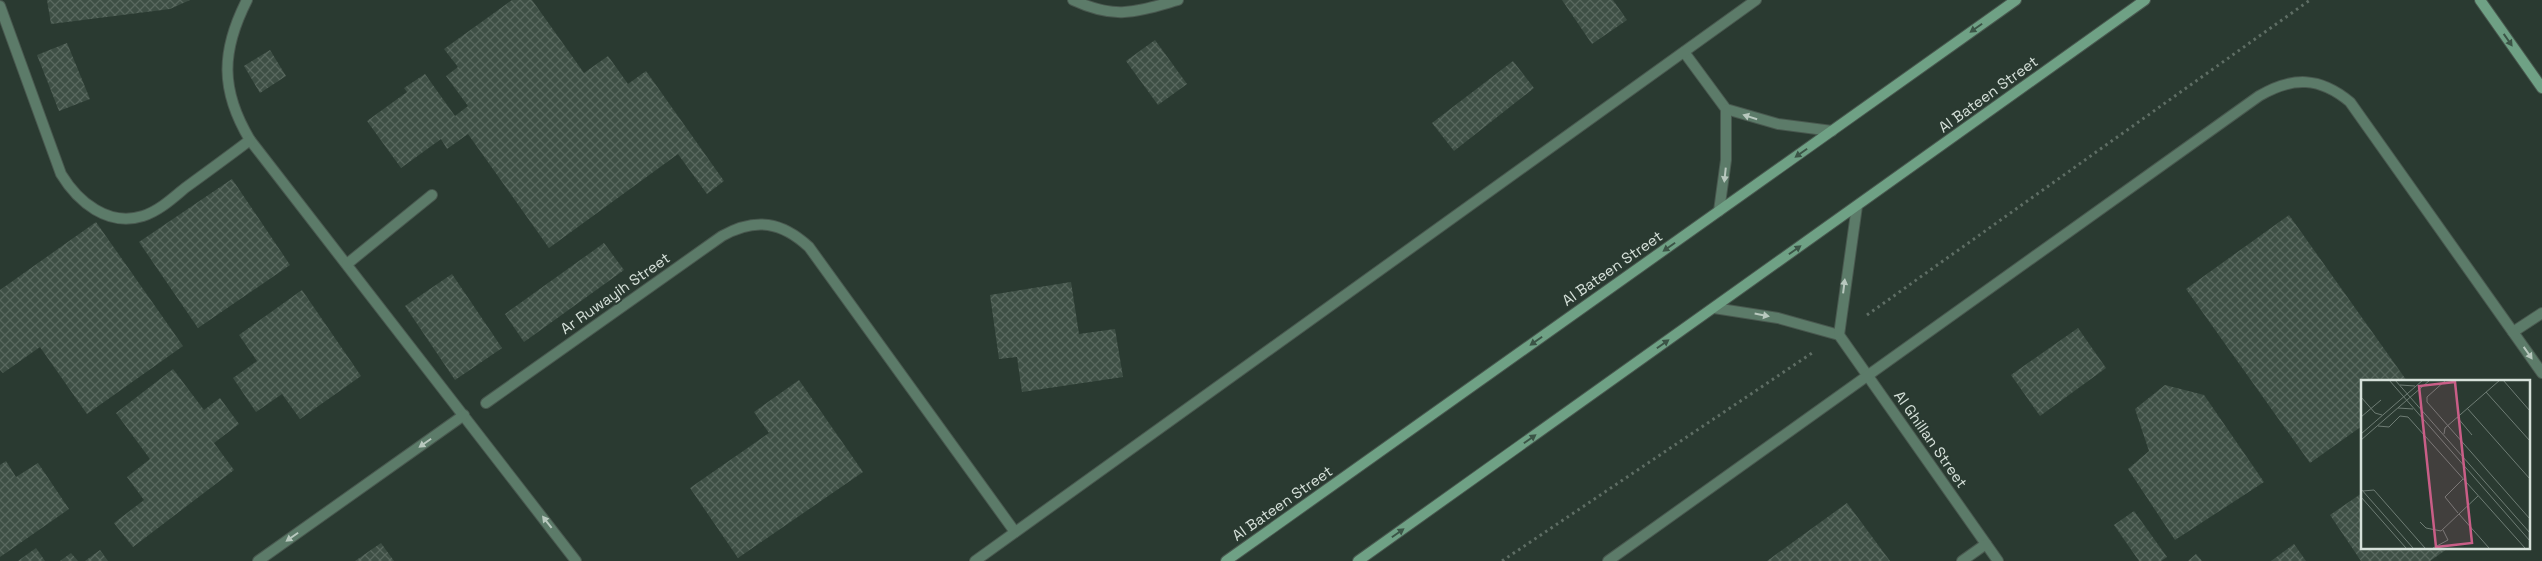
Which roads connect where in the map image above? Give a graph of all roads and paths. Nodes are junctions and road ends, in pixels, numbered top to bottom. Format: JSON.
{"nodes":[{"id":1,"x":247,"y":0,"type":"edge"},
{"id":2,"x":1073,"y":0,"type":"edge"},
{"id":3,"x":1178,"y":0,"type":"edge"},
{"id":4,"x":1756,"y":0,"type":"edge"},
{"id":5,"x":2016,"y":0,"type":"edge"},
{"id":6,"x":2146,"y":0,"type":"edge"},
{"id":7,"x":2310,"y":0,"type":"edge"},
{"id":8,"x":2480,"y":0,"type":"edge"},
{"id":9,"x":0,"y":6,"type":"edge"},
{"id":10,"x":1684,"y":52,"type":"junction"},
{"id":11,"x":2542,"y":88,"type":"edge"},
{"id":12,"x":1726,"y":109,"type":"junction"},
{"id":13,"x":1832,"y":130,"type":"junction"},
{"id":14,"x":250,"y":140,"type":"junction"},
{"id":15,"x":432,"y":195,"type":"dead end"},
{"id":16,"x":1857,"y":206,"type":"junction"},
{"id":17,"x":1719,"y":211,"type":"junction"},
{"id":18,"x":347,"y":264,"type":"junction"},
{"id":19,"x":1714,"y":308,"type":"junction"},
{"id":20,"x":2542,"y":312,"type":"edge"},
{"id":21,"x":2513,"y":332,"type":"junction"},
{"id":22,"x":1839,"y":335,"type":"junction"},
{"id":23,"x":2542,"y":374,"type":"edge"},
{"id":24,"x":1868,"y":376,"type":"junction"},
{"id":25,"x":486,"y":403,"type":"dead end"},
{"id":26,"x":464,"y":415,"type":"junction"},
{"id":27,"x":1016,"y":532,"type":"junction"},
{"id":28,"x":1986,"y":544,"type":"junction"},
{"id":29,"x":258,"y":561,"type":"edge"},
{"id":30,"x":576,"y":561,"type":"edge"},
{"id":31,"x":975,"y":561,"type":"edge"},
{"id":32,"x":1226,"y":561,"type":"edge"},
{"id":33,"x":1358,"y":561,"type":"edge"},
{"id":34,"x":1502,"y":561,"type":"edge"},
{"id":35,"x":1608,"y":561,"type":"edge"},
{"id":36,"x":1962,"y":561,"type":"edge"},
{"id":37,"x":1998,"y":561,"type":"edge"}],
"edges":[{"from":1,"to":14,"type":"street"},
{"from":2,"to":3,"type":"street"},
{"from":4,"to":10,"type":"street"},
{"from":5,"to":13,"type":"main road","name":"Al Bateen Street","one_way":true},
{"from":6,"to":16,"type":"main road","name":"Al Bateen Street"},
{"from":7,"to":22,"type":"path"},
{"from":8,"to":11,"type":"main road","one_way":true},
{"from":9,"to":14,"type":"street"},
{"from":10,"to":12,"type":"street"},
{"from":10,"to":27,"type":"street"},
{"from":13,"to":12,"type":"street","one_way":true},
{"from":12,"to":17,"type":"street","one_way":true},
{"from":13,"to":17,"type":"main road","name":"Al Bateen Street","one_way":true},
{"from":14,"to":18,"type":"street"},
{"from":15,"to":18,"type":"street"},
{"from":19,"to":16,"type":"main road","name":"Al Bateen Street","one_way":true},
{"from":22,"to":16,"type":"street","one_way":true},
{"from":17,"to":32,"type":"main road","name":"Al Bateen Street","one_way":true},
{"from":18,"to":26,"type":"street"},
{"from":19,"to":22,"type":"street","one_way":true},
{"from":33,"to":19,"type":"main road","name":"Al Bateen Street","one_way":true},
{"from":20,"to":21,"type":"street"},
{"from":21,"to":23,"type":"street","one_way":true},
{"from":21,"to":24,"type":"street"},
{"from":22,"to":24,"type":"street","name":"Al Ghillan Street"},
{"from":22,"to":34,"type":"path"},
{"from":24,"to":28,"type":"street","name":"Al Ghillan Street"},
{"from":24,"to":35,"type":"street"},
{"from":25,"to":27,"type":"street","name":"Ar Ruwayih Street"},
{"from":26,"to":29,"type":"street","one_way":true},
{"from":30,"to":26,"type":"street","one_way":true},
{"from":27,"to":31,"type":"street"},
{"from":28,"to":36,"type":"street"},
{"from":28,"to":37,"type":"street","name":"Al Ghillan Street"}]}
